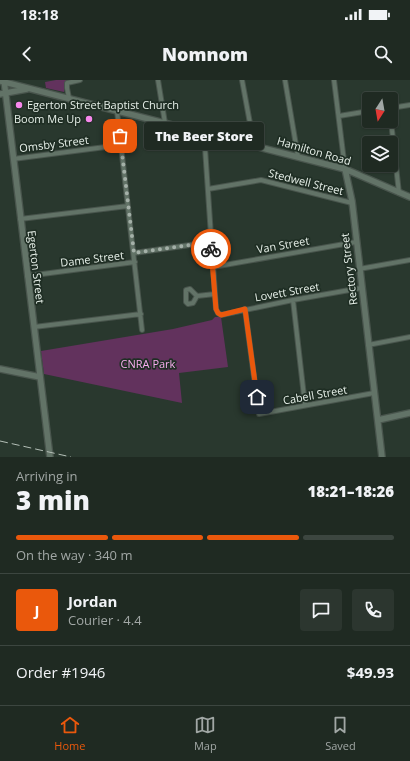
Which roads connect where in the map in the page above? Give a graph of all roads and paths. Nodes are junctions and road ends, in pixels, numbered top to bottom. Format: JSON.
{"nodes":[{"id":1,"x":80,"y":80,"type":"edge"},
{"id":2,"x":158,"y":80,"type":"edge"},
{"id":3,"x":242,"y":80,"type":"edge"},
{"id":4,"x":285,"y":80,"type":"edge"},
{"id":5,"x":334,"y":80,"type":"edge"},
{"id":6,"x":2,"y":81,"type":"edge"},
{"id":7,"x":30,"y":89,"type":"junction"},
{"id":8,"x":2,"y":93,"type":"edge"},
{"id":9,"x":69,"y":98,"type":"junction"},
{"id":10,"x":410,"y":105,"type":"edge"},
{"id":11,"x":398,"y":107,"type":"edge"},
{"id":12,"x":117,"y":111,"type":"junction"},
{"id":13,"x":362,"y":113,"type":"edge"},
{"id":14,"x":339,"y":116,"type":"junction"},
{"id":15,"x":165,"y":123,"type":"junction"},
{"id":16,"x":392,"y":128,"type":"edge"},
{"id":17,"x":204,"y":133,"type":"junction"},
{"id":18,"x":121,"y":145,"type":"junction"},
{"id":19,"x":254,"y":145,"type":"junction"},
{"id":20,"x":298,"y":157,"type":"junction"},
{"id":21,"x":13,"y":159,"type":"junction"},
{"id":22,"x":345,"y":169,"type":"junction"},
{"id":23,"x":208,"y":189,"type":"junction"},
{"id":24,"x":399,"y":193,"type":"junction"},
{"id":25,"x":410,"y":198,"type":"edge"},
{"id":26,"x":352,"y":203,"type":"junction"},
{"id":27,"x":128,"y":206,"type":"junction"},
{"id":28,"x":20,"y":220,"type":"junction"},
{"id":29,"x":211,"y":242,"type":"junction"},
{"id":30,"x":356,"y":242,"type":"junction"},
{"id":31,"x":134,"y":253,"type":"junction"},
{"id":32,"x":410,"y":260,"type":"edge"},
{"id":33,"x":135,"y":262,"type":"junction"},
{"id":34,"x":213,"y":267,"type":"junction"},
{"id":35,"x":359,"y":270,"type":"junction"},
{"id":36,"x":27,"y":276,"type":"junction"},
{"id":37,"x":361,"y":288,"type":"junction"},
{"id":38,"x":215,"y":294,"type":"junction"},
{"id":39,"x":197,"y":296,"type":"dead end"},
{"id":40,"x":293,"y":300,"type":"junction"},
{"id":41,"x":245,"y":309,"type":"junction"},
{"id":42,"x":140,"y":314,"type":"junction"},
{"id":43,"x":34,"y":327,"type":"junction"},
{"id":44,"x":142,"y":330,"type":"dead end"},
{"id":45,"x":410,"y":337,"type":"edge"},
{"id":46,"x":368,"y":344,"type":"junction"},
{"id":47,"x":0,"y":368,"type":"edge"},
{"id":48,"x":40,"y":377,"type":"junction"},
{"id":49,"x":374,"y":393,"type":"junction"},
{"id":50,"x":306,"y":406,"type":"junction"},
{"id":51,"x":410,"y":414,"type":"edge"},
{"id":52,"x":378,"y":420,"type":"junction"},
{"id":53,"x":50,"y":457,"type":"edge"},
{"id":54,"x":382,"y":457,"type":"edge"}],
"edges":[{"from":1,"to":9,"type":"street"},
{"from":2,"to":15,"type":"street"},
{"from":3,"to":19,"type":"street"},
{"from":4,"to":20,"type":"street"},
{"from":5,"to":14,"type":"street","name":"Rectory Street"},
{"from":6,"to":7,"type":"street","name":"Hamilton Road"},
{"from":6,"to":8,"type":"street","name":"Egerton Street"},
{"from":7,"to":8,"type":"street"},
{"from":7,"to":9,"type":"street","name":"Hamilton Road"},
{"from":8,"to":21,"type":"street","name":"Egerton Street"},
{"from":9,"to":12,"type":"street","name":"Hamilton Road"},
{"from":10,"to":11,"type":"street"},
{"from":12,"to":15,"type":"street","name":"Hamilton Road"},
{"from":12,"to":18,"type":"street"},
{"from":13,"to":14,"type":"street"},
{"from":14,"to":22,"type":"street","name":"Rectory Street"},
{"from":15,"to":17,"type":"street","name":"Hamilton Road"},
{"from":16,"to":24,"type":"street"},
{"from":17,"to":19,"type":"street","name":"Hamilton Road"},
{"from":17,"to":23,"type":"street"},
{"from":18,"to":21,"type":"street","name":"Omsby Street"},
{"from":18,"to":27,"type":"street"},
{"from":19,"to":20,"type":"street","name":"Hamilton Road"},
{"from":20,"to":22,"type":"street","name":"Hamilton Road"},
{"from":21,"to":28,"type":"street","name":"Egerton Street"},
{"from":22,"to":24,"type":"street","name":"Hamilton Road"},
{"from":22,"to":26,"type":"street","name":"Rectory Street"},
{"from":23,"to":26,"type":"street","name":"Stedwell Street"},
{"from":23,"to":29,"type":"street"},
{"from":24,"to":25,"type":"street","name":"Hamilton Road"},
{"from":26,"to":30,"type":"street","name":"Rectory Street"},
{"from":27,"to":28,"type":"street"},
{"from":27,"to":31,"type":"street"},
{"from":28,"to":36,"type":"street","name":"Egerton Street"},
{"from":29,"to":31,"type":"street","name":"Dame Street"},
{"from":29,"to":34,"type":"street"},
{"from":30,"to":34,"type":"street","name":"Van Street"},
{"from":30,"to":35,"type":"street","name":"Rectory Street"},
{"from":31,"to":33,"type":"street"},
{"from":32,"to":35,"type":"street"},
{"from":33,"to":36,"type":"street","name":"Dame Street"},
{"from":33,"to":42,"type":"street"},
{"from":34,"to":38,"type":"street"},
{"from":35,"to":37,"type":"street","name":"Rectory Street"},
{"from":36,"to":43,"type":"street","name":"Egerton Street"},
{"from":37,"to":40,"type":"street","name":"Lovett Street"},
{"from":37,"to":46,"type":"street","name":"Rectory Street"},
{"from":38,"to":39,"type":"street"},
{"from":38,"to":41,"type":"street","name":"Lovett Street"},
{"from":40,"to":41,"type":"street","name":"Lovett Street"},
{"from":40,"to":50,"type":"street"},
{"from":41,"to":50,"type":"street","name":"Cabell Street"},
{"from":42,"to":43,"type":"street"},
{"from":42,"to":44,"type":"street"},
{"from":43,"to":48,"type":"street","name":"Egerton Street"},
{"from":45,"to":46,"type":"street"},
{"from":46,"to":49,"type":"street","name":"Rectory Street"},
{"from":47,"to":48,"type":"street"},
{"from":48,"to":53,"type":"street","name":"Egerton Street"},
{"from":49,"to":50,"type":"street","name":"Cabell Street"},
{"from":49,"to":52,"type":"street","name":"Rectory Street"},
{"from":51,"to":52,"type":"street"},
{"from":52,"to":54,"type":"street","name":"Rectory Street"}]}
